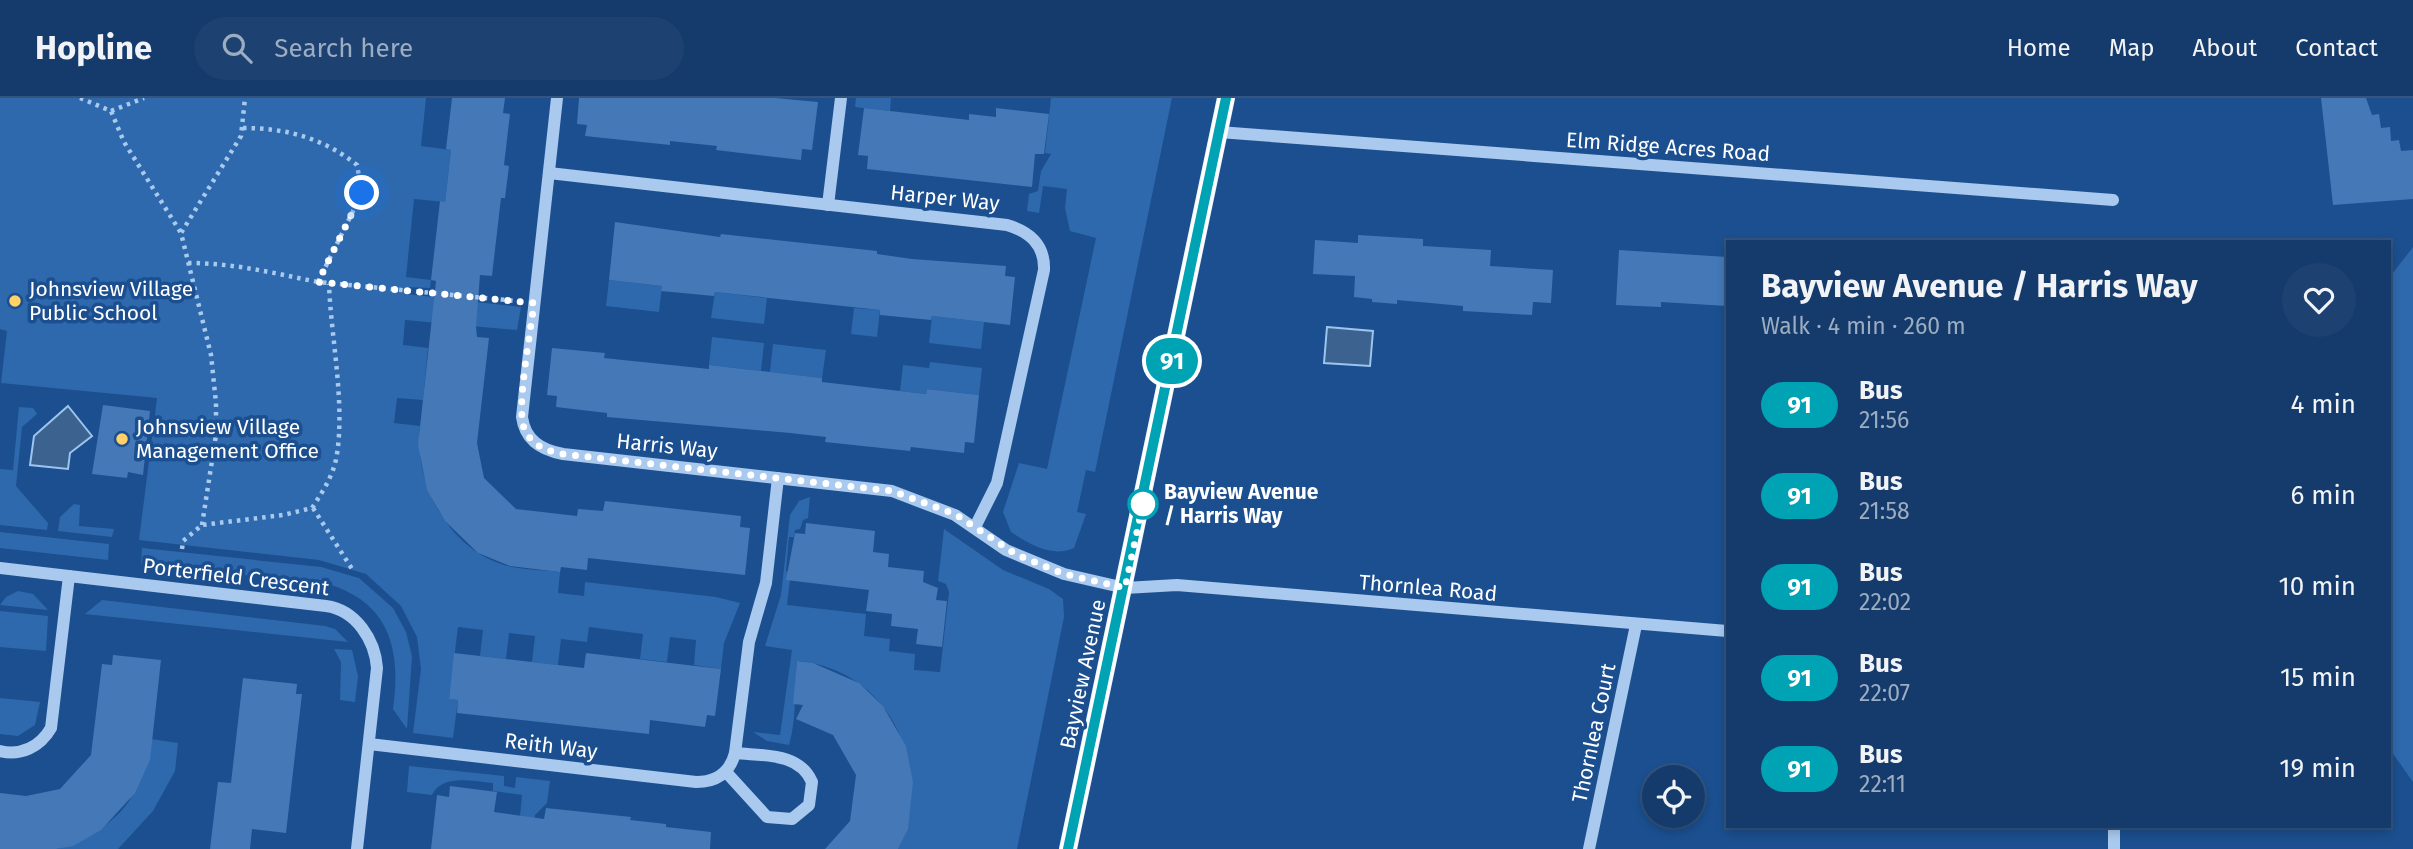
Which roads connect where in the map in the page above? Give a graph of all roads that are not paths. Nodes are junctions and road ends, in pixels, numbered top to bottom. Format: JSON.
{"nodes":[{"id":1,"x":557,"y":98,"type":"edge"},
{"id":2,"x":841,"y":98,"type":"edge"},
{"id":3,"x":1226,"y":98,"type":"edge"},
{"id":4,"x":1219,"y":132,"type":"junction"},
{"id":5,"x":549,"y":173,"type":"junction"},
{"id":6,"x":2113,"y":200,"type":"dead end"},
{"id":7,"x":828,"y":205,"type":"junction"},
{"id":8,"x":778,"y":478,"type":"junction"},
{"id":9,"x":975,"y":527,"type":"junction"},
{"id":10,"x":0,"y":568,"type":"edge"},
{"id":11,"x":69,"y":576,"type":"junction"},
{"id":12,"x":1125,"y":588,"type":"junction"},
{"id":13,"x":1636,"y":625,"type":"junction"},
{"id":14,"x":1726,"y":631,"type":"edge"},
{"id":15,"x":369,"y":744,"type":"junction"},
{"id":16,"x":0,"y":751,"type":"edge"},
{"id":17,"x":735,"y":753,"type":"junction"},
{"id":18,"x":726,"y":772,"type":"junction"},
{"id":19,"x":2114,"y":828,"type":"edge"},
{"id":20,"x":357,"y":849,"type":"edge"},
{"id":21,"x":1068,"y":849,"type":"edge"},
{"id":22,"x":1589,"y":849,"type":"edge"},
{"id":23,"x":2114,"y":849,"type":"edge"}],
"edges":[{"from":1,"to":5,"type":"street","name":"Harris Way"},
{"from":2,"to":7,"type":"street"},
{"from":3,"to":4,"type":"main road","name":"Bayview Avenue"},
{"from":4,"to":6,"type":"street","name":"Elm Ridge Acres Road"},
{"from":4,"to":12,"type":"main road","name":"Bayview Avenue"},
{"from":5,"to":7,"type":"street","name":"Harper Way"},
{"from":5,"to":8,"type":"street","name":"Harris Way"},
{"from":7,"to":9,"type":"street","name":"Harper Way"},
{"from":8,"to":9,"type":"street","name":"Harris Way"},
{"from":8,"to":17,"type":"street"},
{"from":9,"to":12,"type":"street","name":"Harris Way"},
{"from":10,"to":11,"type":"street","name":"Porterfield Crescent"},
{"from":11,"to":15,"type":"street","name":"Porterfield Crescent"},
{"from":11,"to":16,"type":"street"},
{"from":12,"to":13,"type":"street","name":"Thornlea Road"},
{"from":12,"to":21,"type":"main road","name":"Bayview Avenue"},
{"from":13,"to":14,"type":"street","name":"Thornlea Road"},
{"from":13,"to":22,"type":"street","name":"Thornlea Court"},
{"from":15,"to":18,"type":"street","name":"Reith Way"},
{"from":15,"to":20,"type":"street","name":"Porterfield Crescent"},
{"from":17,"to":18,"type":"street"},
{"from":17,"to":18,"type":"street"},
{"from":19,"to":23,"type":"street"}]}
